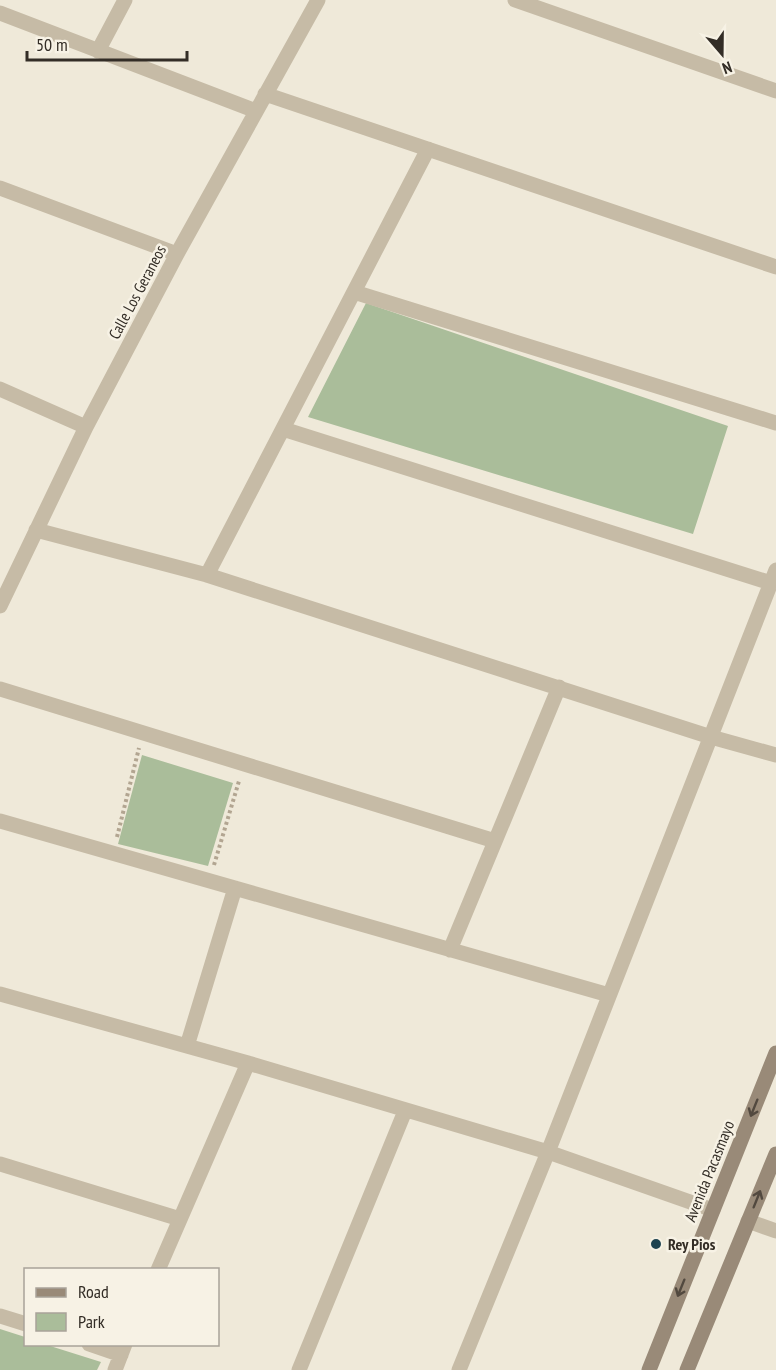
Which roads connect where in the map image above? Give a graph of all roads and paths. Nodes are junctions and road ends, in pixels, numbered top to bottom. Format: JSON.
{"nodes":[{"id":1,"x":125,"y":0,"type":"edge"},
{"id":2,"x":318,"y":0,"type":"edge"},
{"id":3,"x":515,"y":0,"type":"edge"},
{"id":4,"x":0,"y":13,"type":"edge"},
{"id":5,"x":98,"y":51,"type":"junction"},
{"id":6,"x":776,"y":91,"type":"edge"},
{"id":7,"x":265,"y":94,"type":"junction"},
{"id":8,"x":256,"y":111,"type":"junction"},
{"id":9,"x":428,"y":149,"type":"junction"},
{"id":10,"x":0,"y":188,"type":"edge"},
{"id":11,"x":177,"y":254,"type":"junction"},
{"id":12,"x":776,"y":267,"type":"edge"},
{"id":13,"x":354,"y":292,"type":"junction"},
{"id":14,"x":0,"y":389,"type":"edge"},
{"id":15,"x":776,"y":423,"type":"edge"},
{"id":16,"x":86,"y":427,"type":"junction"},
{"id":17,"x":283,"y":429,"type":"junction"},
{"id":18,"x":36,"y":530,"type":"junction"},
{"id":19,"x":207,"y":575,"type":"junction"},
{"id":20,"x":6,"y":577,"type":"edge"},
{"id":21,"x":773,"y":577,"type":"edge"},
{"id":22,"x":0,"y":606,"type":"edge"},
{"id":23,"x":559,"y":687,"type":"junction"},
{"id":24,"x":0,"y":689,"type":"edge"},
{"id":25,"x":143,"y":733,"type":"junction"},
{"id":26,"x":711,"y":736,"type":"junction"},
{"id":27,"x":776,"y":755,"type":"edge"},
{"id":28,"x":244,"y":764,"type":"junction"},
{"id":29,"x":0,"y":820,"type":"edge"},
{"id":30,"x":495,"y":841,"type":"junction"},
{"id":31,"x":113,"y":853,"type":"junction"},
{"id":32,"x":209,"y":880,"type":"junction"},
{"id":33,"x":235,"y":888,"type":"junction"},
{"id":34,"x":450,"y":950,"type":"junction"},
{"id":35,"x":0,"y":994,"type":"edge"},
{"id":36,"x":609,"y":995,"type":"junction"},
{"id":37,"x":187,"y":1046,"type":"junction"},
{"id":38,"x":776,"y":1053,"type":"edge"},
{"id":39,"x":248,"y":1063,"type":"junction"},
{"id":40,"x":405,"y":1111,"type":"junction"},
{"id":41,"x":548,"y":1152,"type":"junction"},
{"id":42,"x":776,"y":1154,"type":"edge"},
{"id":43,"x":0,"y":1164,"type":"edge"},
{"id":44,"x":713,"y":1210,"type":"junction"},
{"id":45,"x":180,"y":1219,"type":"junction"},
{"id":46,"x":748,"y":1221,"type":"junction"},
{"id":47,"x":776,"y":1231,"type":"edge"},
{"id":48,"x":158,"y":1268,"type":"edge"},
{"id":49,"x":0,"y":1316,"type":"edge"},
{"id":50,"x":24,"y":1323,"type":"edge"},
{"id":51,"x":103,"y":1346,"type":"edge"},
{"id":52,"x":123,"y":1349,"type":"edge"},
{"id":53,"x":115,"y":1370,"type":"edge"},
{"id":54,"x":299,"y":1370,"type":"edge"},
{"id":55,"x":459,"y":1370,"type":"edge"},
{"id":56,"x":649,"y":1370,"type":"edge"},
{"id":57,"x":687,"y":1370,"type":"edge"}],
"edges":[{"from":1,"to":5,"type":"street"},
{"from":2,"to":7,"type":"street","name":"Calle Los Geraneos"},
{"from":3,"to":6,"type":"street"},
{"from":4,"to":5,"type":"street"},
{"from":5,"to":8,"type":"street"},
{"from":7,"to":8,"type":"street","name":"Calle Los Geraneos"},
{"from":7,"to":9,"type":"street"},
{"from":8,"to":11,"type":"street","name":"Calle Los Geraneos"},
{"from":9,"to":12,"type":"street"},
{"from":9,"to":13,"type":"street"},
{"from":10,"to":11,"type":"street"},
{"from":11,"to":16,"type":"street","name":"Calle Los Geraneos"},
{"from":13,"to":15,"type":"street"},
{"from":13,"to":17,"type":"street"},
{"from":14,"to":16,"type":"street"},
{"from":16,"to":18,"type":"street","name":"Calle Los Geraneos"},
{"from":17,"to":19,"type":"street"},
{"from":17,"to":21,"type":"street"},
{"from":18,"to":19,"type":"street"},
{"from":18,"to":20,"type":"street","name":"Calle Los Geraneos"},
{"from":19,"to":23,"type":"street"},
{"from":20,"to":22,"type":"street","name":"Calle Los Geraneos"},
{"from":21,"to":26,"type":"street"},
{"from":23,"to":26,"type":"street"},
{"from":23,"to":30,"type":"street"},
{"from":24,"to":25,"type":"street"},
{"from":25,"to":28,"type":"street"},
{"from":25,"to":31,"type":"path"},
{"from":26,"to":27,"type":"street"},
{"from":26,"to":36,"type":"street"},
{"from":28,"to":30,"type":"street"},
{"from":28,"to":32,"type":"path"},
{"from":29,"to":31,"type":"street"},
{"from":30,"to":34,"type":"street"},
{"from":31,"to":32,"type":"street"},
{"from":32,"to":33,"type":"street"},
{"from":33,"to":34,"type":"street"},
{"from":33,"to":37,"type":"street"},
{"from":34,"to":36,"type":"street"},
{"from":35,"to":37,"type":"street"},
{"from":36,"to":41,"type":"street"},
{"from":37,"to":39,"type":"street"},
{"from":38,"to":44,"type":"main road","name":"Avenida Pacasmayo","one_way":true},
{"from":39,"to":40,"type":"street"},
{"from":39,"to":45,"type":"street"},
{"from":40,"to":41,"type":"street"},
{"from":40,"to":54,"type":"street"},
{"from":41,"to":44,"type":"street"},
{"from":41,"to":55,"type":"street"},
{"from":46,"to":42,"type":"main road","one_way":true},
{"from":43,"to":45,"type":"street"},
{"from":44,"to":56,"type":"main road","name":"Avenida Pacasmayo","one_way":true},
{"from":45,"to":48,"type":"street"},
{"from":46,"to":47,"type":"street"},
{"from":46,"to":57,"type":"main road"},
{"from":49,"to":50,"type":"street"},
{"from":51,"to":52,"type":"street"},
{"from":52,"to":53,"type":"street"}]}
